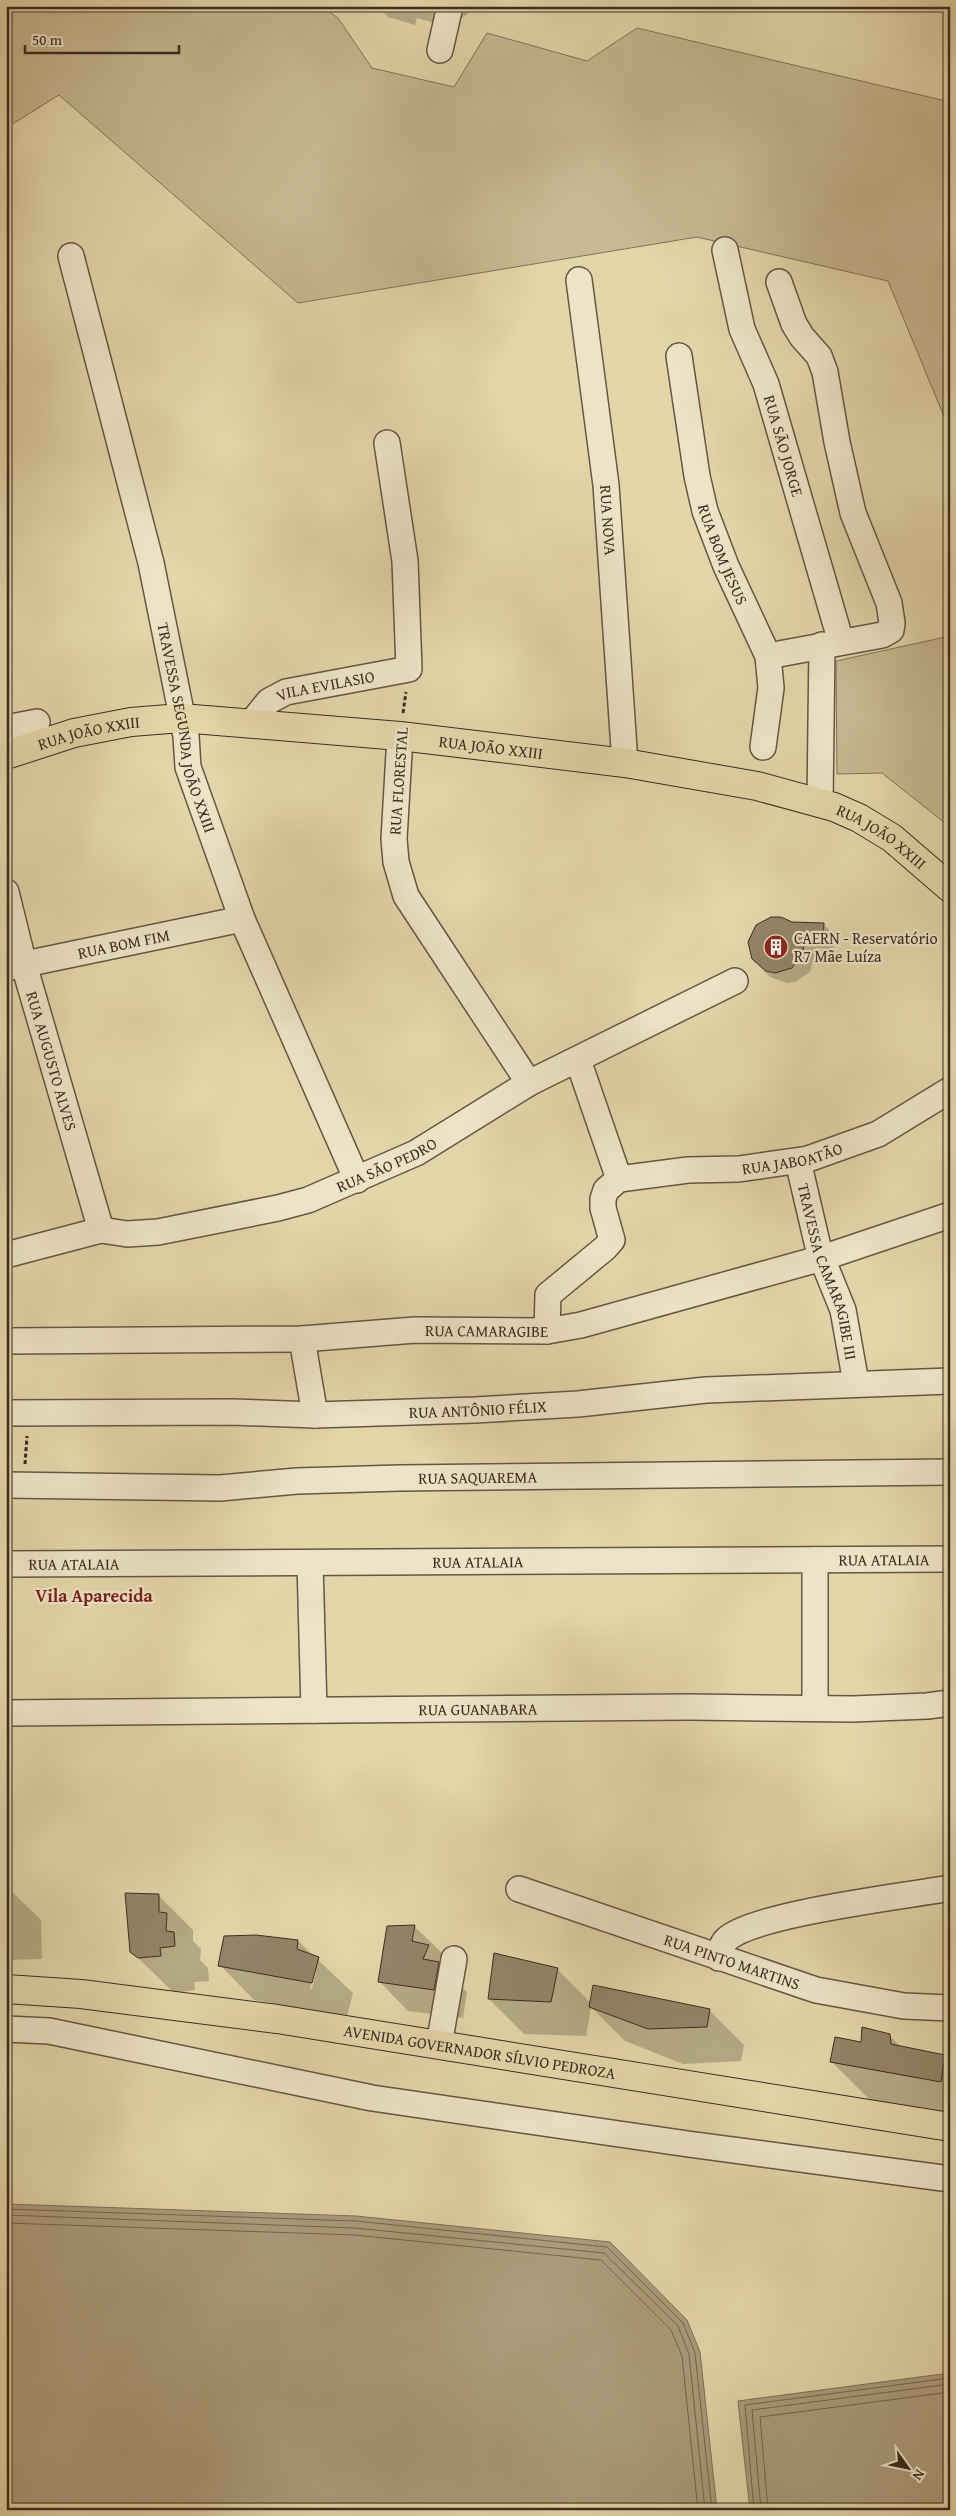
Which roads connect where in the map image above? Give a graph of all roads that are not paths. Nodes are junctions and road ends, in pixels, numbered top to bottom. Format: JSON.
{"nodes":[{"id":1,"x":450,"y":6,"type":"edge"},
{"id":2,"x":440,"y":50,"type":"dead end"},
{"id":3,"x":725,"y":250,"type":"dead end"},
{"id":4,"x":71,"y":256,"type":"dead end"},
{"id":5,"x":580,"y":280,"type":"dead end"},
{"id":6,"x":779,"y":282,"type":"dead end"},
{"id":7,"x":679,"y":356,"type":"dead end"},
{"id":8,"x":387,"y":443,"type":"dead end"},
{"id":9,"x":832,"y":643,"type":"junction"},
{"id":10,"x":768,"y":656,"type":"junction"},
{"id":11,"x":181,"y":718,"type":"junction"},
{"id":12,"x":37,"y":722,"type":"dead end"},
{"id":13,"x":252,"y":722,"type":"junction"},
{"id":14,"x":6,"y":728,"type":"edge"},
{"id":15,"x":400,"y":736,"type":"junction"},
{"id":16,"x":762,"y":747,"type":"dead end"},
{"id":17,"x":6,"y":755,"type":"edge"},
{"id":18,"x":625,"y":763,"type":"junction"},
{"id":19,"x":820,"y":802,"type":"junction"},
{"id":20,"x":950,"y":888,"type":"edge"},
{"id":21,"x":6,"y":892,"type":"edge"},
{"id":22,"x":242,"y":920,"type":"junction"},
{"id":23,"x":15,"y":966,"type":"edge"},
{"id":24,"x":735,"y":981,"type":"dead end"},
{"id":25,"x":578,"y":1060,"type":"junction"},
{"id":26,"x":529,"y":1083,"type":"junction"},
{"id":27,"x":950,"y":1090,"type":"edge"},
{"id":28,"x":798,"y":1161,"type":"junction"},
{"id":29,"x":619,"y":1179,"type":"junction"},
{"id":30,"x":357,"y":1180,"type":"junction"},
{"id":31,"x":950,"y":1215,"type":"edge"},
{"id":32,"x":101,"y":1230,"type":"junction"},
{"id":33,"x":6,"y":1255,"type":"edge"},
{"id":34,"x":822,"y":1258,"type":"junction"},
{"id":35,"x":547,"y":1331,"type":"junction"},
{"id":36,"x":302,"y":1339,"type":"junction"},
{"id":37,"x":6,"y":1342,"type":"edge"},
{"id":38,"x":950,"y":1381,"type":"edge"},
{"id":39,"x":856,"y":1384,"type":"junction"},
{"id":40,"x":17,"y":1413,"type":"edge"},
{"id":41,"x":315,"y":1415,"type":"junction"},
{"id":42,"x":950,"y":1472,"type":"edge"},
{"id":43,"x":15,"y":1485,"type":"edge"},
{"id":44,"x":950,"y":1559,"type":"edge"},
{"id":45,"x":815,"y":1560,"type":"junction"},
{"id":46,"x":310,"y":1563,"type":"junction"},
{"id":47,"x":6,"y":1564,"type":"edge"},
{"id":48,"x":950,"y":1703,"type":"edge"},
{"id":49,"x":815,"y":1708,"type":"junction"},
{"id":50,"x":314,"y":1710,"type":"junction"},
{"id":51,"x":6,"y":1713,"type":"edge"},
{"id":52,"x":950,"y":1888,"type":"edge"},
{"id":53,"x":519,"y":1889,"type":"dead end"},
{"id":54,"x":454,"y":1958,"type":"dead end"},
{"id":55,"x":719,"y":1958,"type":"junction"},
{"id":56,"x":6,"y":1989,"type":"edge"},
{"id":57,"x":950,"y":2008,"type":"edge"},
{"id":58,"x":6,"y":2029,"type":"edge"},
{"id":59,"x":439,"y":2045,"type":"junction"},
{"id":60,"x":950,"y":2128,"type":"edge"},
{"id":61,"x":950,"y":2179,"type":"edge"}],
"edges":[{"from":1,"to":2,"type":"street"},
{"from":3,"to":9,"type":"street","name":"RUA SÃO JORGE"},
{"from":4,"to":11,"type":"street","name":"TRAVESSA SEGUNDA JOÃO XXIII"},
{"from":5,"to":18,"type":"street","name":"RUA NOVA"},
{"from":6,"to":9,"type":"street"},
{"from":7,"to":10,"type":"street","name":"RUA BOM JESUS"},
{"from":8,"to":13,"type":"street","name":"VILA EVILASIO"},
{"from":9,"to":10,"type":"street"},
{"from":9,"to":19,"type":"street","name":"RUA SÃO JORGE"},
{"from":10,"to":16,"type":"street","name":"RUA BOM JESUS"},
{"from":11,"to":13,"type":"main road","name":"RUA JOÃO XXIII"},
{"from":11,"to":17,"type":"main road","name":"RUA JOÃO XXIII"},
{"from":11,"to":22,"type":"street","name":"TRAVESSA SEGUNDA JOÃO XXIII"},
{"from":12,"to":14,"type":"street"},
{"from":13,"to":15,"type":"main road","name":"RUA JOÃO XXIII"},
{"from":15,"to":18,"type":"main road","name":"RUA JOÃO XXIII"},
{"from":15,"to":26,"type":"street","name":"RUA FLORESTAL"},
{"from":18,"to":19,"type":"main road","name":"RUA JOÃO XXIII"},
{"from":19,"to":20,"type":"main road","name":"RUA JOÃO XXIII"},
{"from":21,"to":23,"type":"street","name":"RUA AUGUSTO ALVES"},
{"from":22,"to":23,"type":"street","name":"RUA BOM FIM"},
{"from":22,"to":30,"type":"street","name":"TRAVESSA SEGUNDA JOÃO XXIII"},
{"from":23,"to":32,"type":"street","name":"RUA AUGUSTO ALVES"},
{"from":24,"to":25,"type":"street","name":"RUA SÃO PEDRO"},
{"from":25,"to":26,"type":"street","name":"RUA SÃO PEDRO"},
{"from":25,"to":29,"type":"street"},
{"from":26,"to":30,"type":"street","name":"RUA SÃO PEDRO"},
{"from":27,"to":28,"type":"street","name":"RUA JABOATÃO"},
{"from":28,"to":29,"type":"street","name":"RUA JABOATÃO"},
{"from":28,"to":34,"type":"street","name":"TRAVESSA CAMARAGIBE III"},
{"from":29,"to":35,"type":"street"},
{"from":30,"to":32,"type":"street","name":"RUA SÃO PEDRO"},
{"from":31,"to":34,"type":"street","name":"RUA CAMARAGIBE"},
{"from":32,"to":33,"type":"street","name":"RUA SÃO PEDRO"},
{"from":34,"to":35,"type":"street","name":"RUA CAMARAGIBE"},
{"from":34,"to":39,"type":"street","name":"TRAVESSA CAMARAGIBE III"},
{"from":35,"to":36,"type":"street","name":"RUA CAMARAGIBE"},
{"from":36,"to":37,"type":"street","name":"RUA CAMARAGIBE"},
{"from":36,"to":41,"type":"street"},
{"from":38,"to":39,"type":"street","name":"RUA ANTÔNIO FÉLIX"},
{"from":39,"to":41,"type":"street","name":"RUA ANTÔNIO FÉLIX"},
{"from":40,"to":41,"type":"street","name":"RUA ANTÔNIO FÉLIX"},
{"from":42,"to":43,"type":"street","name":"RUA SAQUAREMA"},
{"from":44,"to":45,"type":"street","name":"RUA ATALAIA"},
{"from":45,"to":46,"type":"street","name":"RUA ATALAIA"},
{"from":45,"to":49,"type":"street"},
{"from":46,"to":47,"type":"street","name":"RUA ATALAIA"},
{"from":46,"to":50,"type":"street"},
{"from":48,"to":49,"type":"street","name":"RUA GUANABARA"},
{"from":49,"to":50,"type":"street","name":"RUA GUANABARA"},
{"from":50,"to":51,"type":"street","name":"RUA GUANABARA"},
{"from":52,"to":55,"type":"street"},
{"from":53,"to":55,"type":"street","name":"RUA PINTO MARTINS"},
{"from":54,"to":59,"type":"street"},
{"from":55,"to":57,"type":"street","name":"RUA PINTO MARTINS"},
{"from":56,"to":59,"type":"main road","name":"AVENIDA GOVERNADOR SÍLVIO PEDROZA"},
{"from":58,"to":61,"type":"street"},
{"from":59,"to":60,"type":"main road","name":"AVENIDA GOVERNADOR SÍLVIO PEDROZA"}]}
